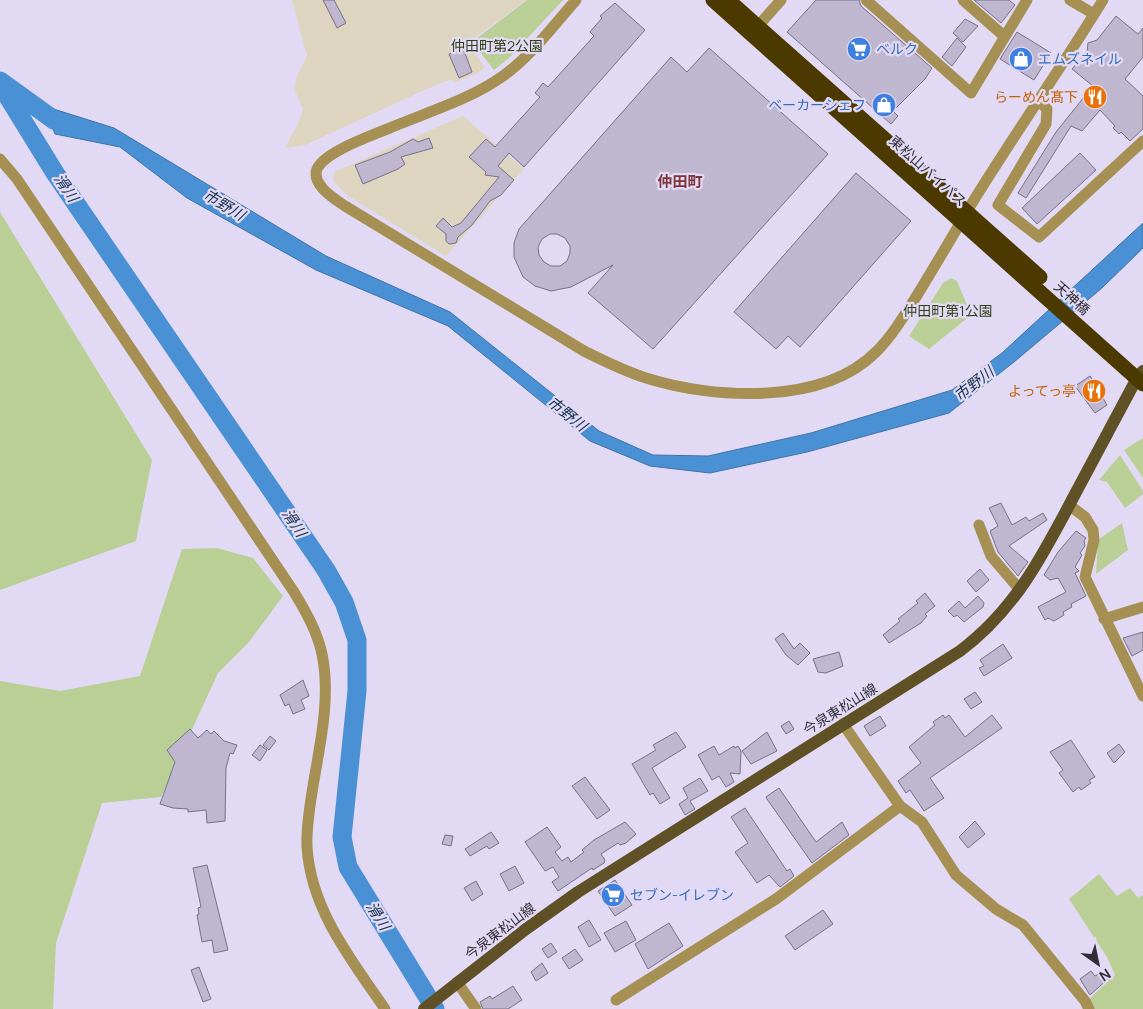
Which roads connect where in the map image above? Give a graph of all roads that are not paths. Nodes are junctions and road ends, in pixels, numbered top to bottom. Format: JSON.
{"nodes":[{"id":1,"x":576,"y":0,"type":"edge"},
{"id":2,"x":713,"y":0,"type":"edge"},
{"id":3,"x":728,"y":0,"type":"edge"},
{"id":4,"x":781,"y":0,"type":"edge"},
{"id":5,"x":866,"y":0,"type":"edge"},
{"id":6,"x":963,"y":0,"type":"edge"},
{"id":7,"x":1028,"y":0,"type":"edge"},
{"id":8,"x":1070,"y":0,"type":"edge"},
{"id":9,"x":1103,"y":0,"type":"edge"},
{"id":10,"x":1094,"y":14,"type":"junction"},
{"id":11,"x":758,"y":26,"type":"junction"},
{"id":12,"x":1004,"y":36,"type":"junction"},
{"id":13,"x":1039,"y":101,"type":"junction"},
{"id":14,"x":1143,"y":141,"type":"edge"},
{"id":15,"x":0,"y":159,"type":"edge"},
{"id":16,"x":964,"y":217,"type":"junction"},
{"id":17,"x":1037,"y":281,"type":"joint"},
{"id":18,"x":1142,"y":376,"type":"edge"},
{"id":19,"x":1069,"y":505,"type":"junction"},
{"id":20,"x":979,"y":525,"type":"dead end"},
{"id":21,"x":1020,"y":590,"type":"junction"},
{"id":22,"x":1143,"y":607,"type":"edge"},
{"id":23,"x":1104,"y":619,"type":"junction"},
{"id":24,"x":1143,"y":696,"type":"edge"},
{"id":25,"x":843,"y":724,"type":"junction"},
{"id":26,"x":900,"y":806,"type":"junction"},
{"id":27,"x":457,"y":982,"type":"junction"},
{"id":28,"x":616,"y":1000,"type":"dead end"},
{"id":29,"x":385,"y":1009,"type":"edge"},
{"id":30,"x":424,"y":1009,"type":"edge"},
{"id":31,"x":476,"y":1009,"type":"edge"},
{"id":32,"x":1089,"y":1009,"type":"edge"}],
"edges":[{"from":1,"to":16,"type":"street"},
{"from":2,"to":16,"type":"highway","name":"東松山バイパス"},
{"from":3,"to":11,"type":"highway","name":"東松山バイパス"},
{"from":4,"to":11,"type":"street"},
{"from":5,"to":12,"type":"street"},
{"from":6,"to":12,"type":"street"},
{"from":7,"to":12,"type":"street"},
{"from":8,"to":10,"type":"street"},
{"from":9,"to":10,"type":"street"},
{"from":10,"to":13,"type":"street"},
{"from":11,"to":16,"type":"highway","name":"東松山バイパス"},
{"from":13,"to":14,"type":"street"},
{"from":13,"to":16,"type":"street"},
{"from":15,"to":29,"type":"street"},
{"from":16,"to":17,"type":"highway","name":"東松山バイパス"},
{"from":17,"to":18,"type":"highway","name":"天神橋"},
{"from":18,"to":19,"type":"main road","name":"今泉東松山線"},
{"from":19,"to":21,"type":"main road","name":"今泉東松山線"},
{"from":19,"to":23,"type":"street"},
{"from":20,"to":21,"type":"street"},
{"from":21,"to":25,"type":"main road","name":"今泉東松山線"},
{"from":22,"to":23,"type":"street"},
{"from":23,"to":24,"type":"street"},
{"from":25,"to":26,"type":"street"},
{"from":25,"to":27,"type":"main road","name":"今泉東松山線"},
{"from":26,"to":28,"type":"street"},
{"from":26,"to":32,"type":"street"},
{"from":27,"to":30,"type":"main road","name":"今泉東松山線"},
{"from":27,"to":31,"type":"street"}]}
